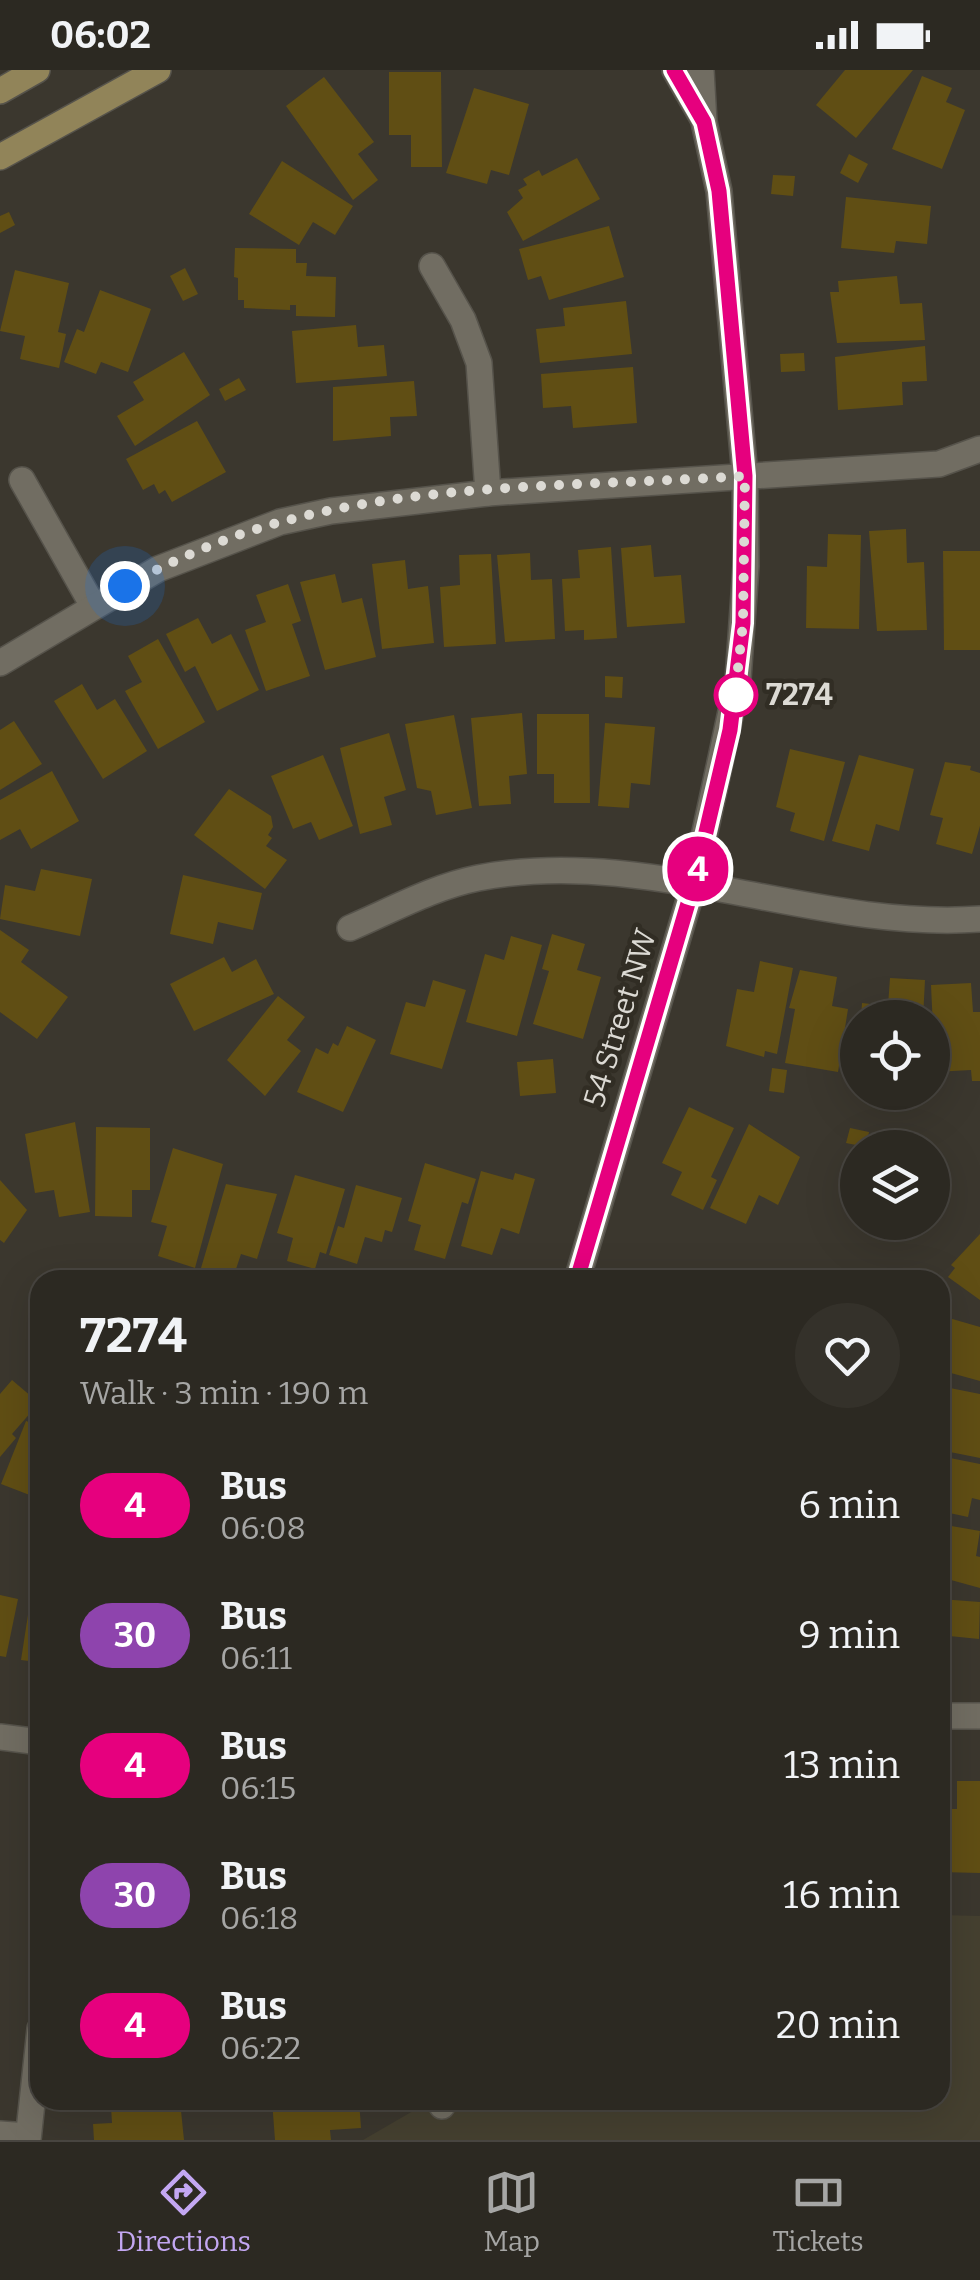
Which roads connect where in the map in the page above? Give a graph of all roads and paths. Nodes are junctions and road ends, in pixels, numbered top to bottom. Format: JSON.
{"nodes":[{"id":1,"x":37,"y":70,"type":"edge"},
{"id":2,"x":158,"y":70,"type":"edge"},
{"id":3,"x":674,"y":70,"type":"edge"},
{"id":4,"x":701,"y":70,"type":"edge"},
{"id":5,"x":0,"y":90,"type":"edge"},
{"id":6,"x":704,"y":122,"type":"junction"},
{"id":7,"x":0,"y":157,"type":"edge"},
{"id":8,"x":432,"y":266,"type":"dead end"},
{"id":9,"x":980,"y":448,"type":"edge"},
{"id":10,"x":745,"y":476,"type":"junction"},
{"id":11,"x":22,"y":480,"type":"dead end"},
{"id":12,"x":488,"y":493,"type":"junction"},
{"id":13,"x":92,"y":604,"type":"junction"},
{"id":14,"x":0,"y":663,"type":"edge"},
{"id":15,"x":694,"y":883,"type":"junction"},
{"id":16,"x":980,"y":919,"type":"edge"},
{"id":17,"x":350,"y":928,"type":"dead end"},
{"id":18,"x":585,"y":1270,"type":"edge"},
{"id":19,"x":950,"y":1716,"type":"edge"},
{"id":20,"x":980,"y":1716,"type":"edge"},
{"id":21,"x":0,"y":1737,"type":"edge"},
{"id":22,"x":30,"y":1741,"type":"edge"},
{"id":23,"x":31,"y":2110,"type":"edge"},
{"id":24,"x":0,"y":2134,"type":"edge"},
{"id":25,"x":28,"y":2138,"type":"edge"}],
"edges":[{"from":1,"to":5,"type":"main road"},
{"from":2,"to":7,"type":"main road"},
{"from":3,"to":6,"type":"street","name":"54 Street NW"},
{"from":4,"to":6,"type":"street","name":"54 Street NW"},
{"from":6,"to":10,"type":"street","name":"54 Street NW"},
{"from":8,"to":12,"type":"street"},
{"from":9,"to":10,"type":"street"},
{"from":10,"to":12,"type":"street"},
{"from":10,"to":15,"type":"street","name":"54 Street NW"},
{"from":11,"to":13,"type":"street"},
{"from":12,"to":13,"type":"street"},
{"from":13,"to":14,"type":"street"},
{"from":15,"to":16,"type":"street"},
{"from":15,"to":17,"type":"street"},
{"from":15,"to":18,"type":"street","name":"54 Street NW"},
{"from":19,"to":20,"type":"street"},
{"from":21,"to":22,"type":"street"},
{"from":23,"to":25,"type":"street"},
{"from":24,"to":25,"type":"street"}]}
